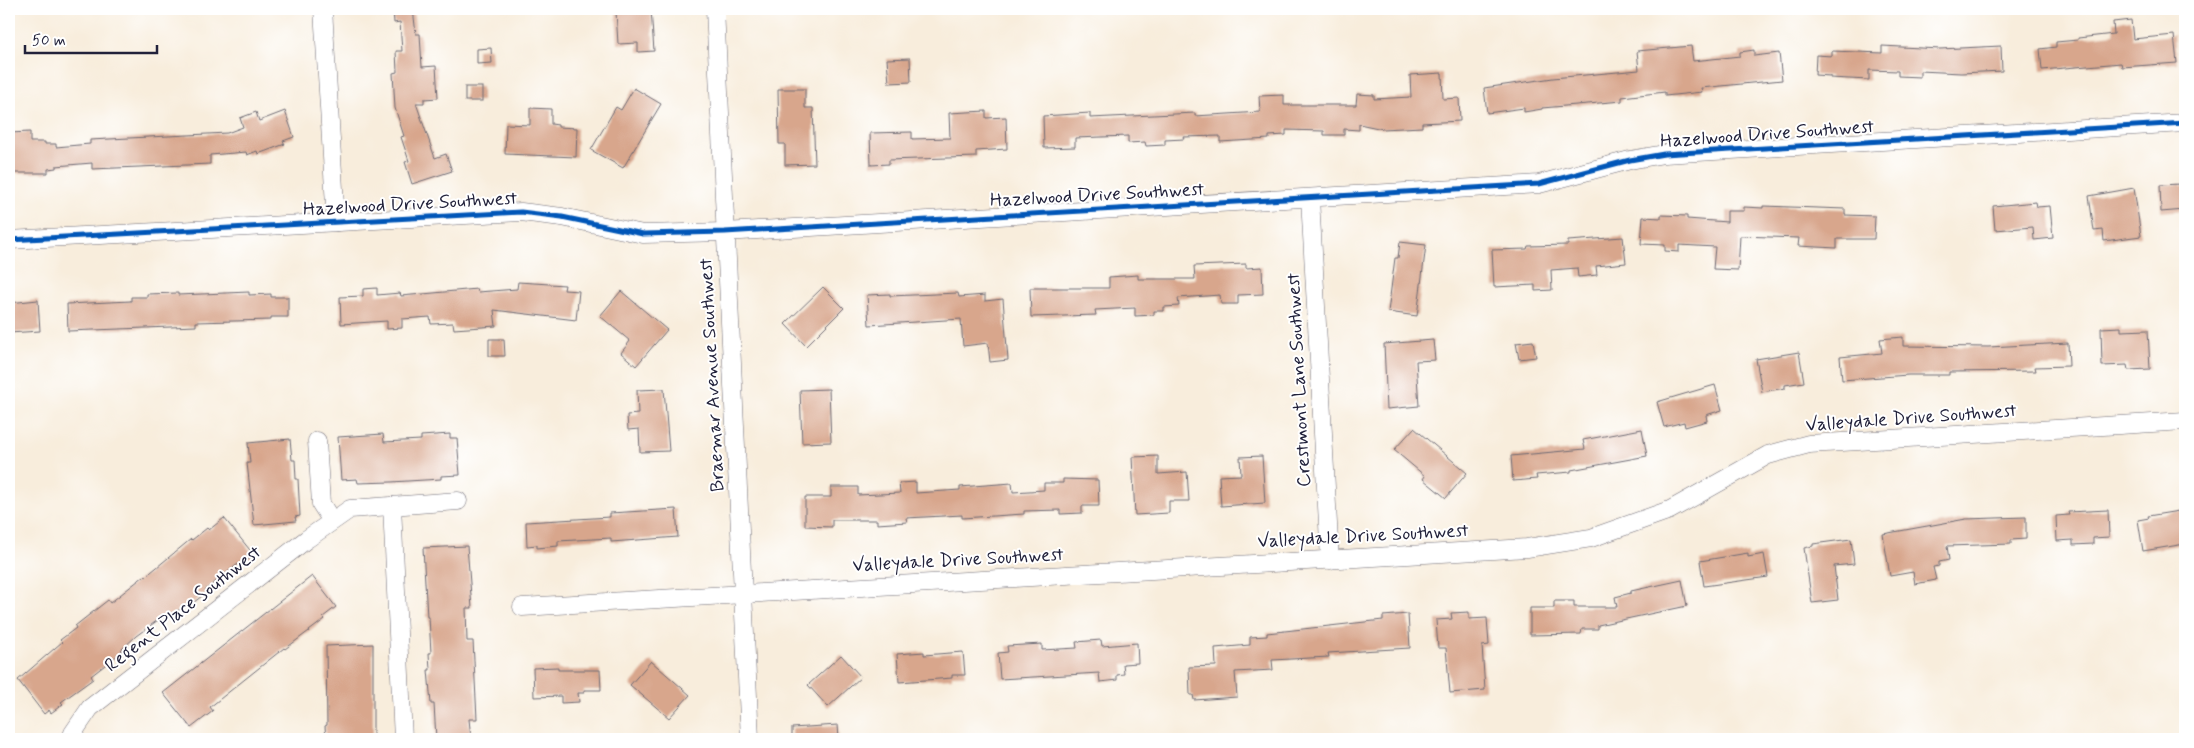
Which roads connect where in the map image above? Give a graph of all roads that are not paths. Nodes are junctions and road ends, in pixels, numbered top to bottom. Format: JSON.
{"nodes":[{"id":1,"x":323,"y":9,"type":"edge"},
{"id":2,"x":715,"y":9,"type":"edge"},
{"id":3,"x":2185,"y":123,"type":"edge"},
{"id":4,"x":1310,"y":198,"type":"junction"},
{"id":5,"x":336,"y":222,"type":"junction"},
{"id":6,"x":725,"y":232,"type":"junction"},
{"id":7,"x":9,"y":240,"type":"edge"},
{"id":8,"x":2185,"y":421,"type":"edge"},
{"id":9,"x":317,"y":441,"type":"dead end"},
{"id":10,"x":458,"y":501,"type":"dead end"},
{"id":11,"x":392,"y":506,"type":"junction"},
{"id":12,"x":332,"y":522,"type":"junction"},
{"id":13,"x":1330,"y":560,"type":"junction"},
{"id":14,"x":745,"y":594,"type":"junction"},
{"id":15,"x":522,"y":607,"type":"dead end"},
{"id":16,"x":72,"y":739,"type":"edge"},
{"id":17,"x":403,"y":739,"type":"edge"},
{"id":18,"x":750,"y":739,"type":"edge"}],
"edges":[{"from":1,"to":5,"type":"street"},
{"from":2,"to":6,"type":"street","name":"Braemar Avenue Southwest"},
{"from":3,"to":4,"type":"street","name":"Hazelwood Drive Southwest"},
{"from":4,"to":6,"type":"street","name":"Hazelwood Drive Southwest"},
{"from":4,"to":13,"type":"street","name":"Crestmont Lane Southwest"},
{"from":5,"to":6,"type":"street","name":"Hazelwood Drive Southwest"},
{"from":5,"to":7,"type":"street","name":"Hazelwood Drive Southwest"},
{"from":6,"to":14,"type":"street","name":"Braemar Avenue Southwest"},
{"from":8,"to":13,"type":"street","name":"Valleydale Drive Southwest"},
{"from":9,"to":12,"type":"street"},
{"from":10,"to":11,"type":"street","name":"Regent Place Southwest"},
{"from":11,"to":12,"type":"street","name":"Regent Place Southwest"},
{"from":11,"to":17,"type":"street"},
{"from":12,"to":16,"type":"street","name":"Regent Place Southwest"},
{"from":13,"to":14,"type":"street","name":"Valleydale Drive Southwest"},
{"from":14,"to":15,"type":"street","name":"Valleydale Drive Southwest"},
{"from":14,"to":18,"type":"street","name":"Braemar Avenue Southwest"}]}
